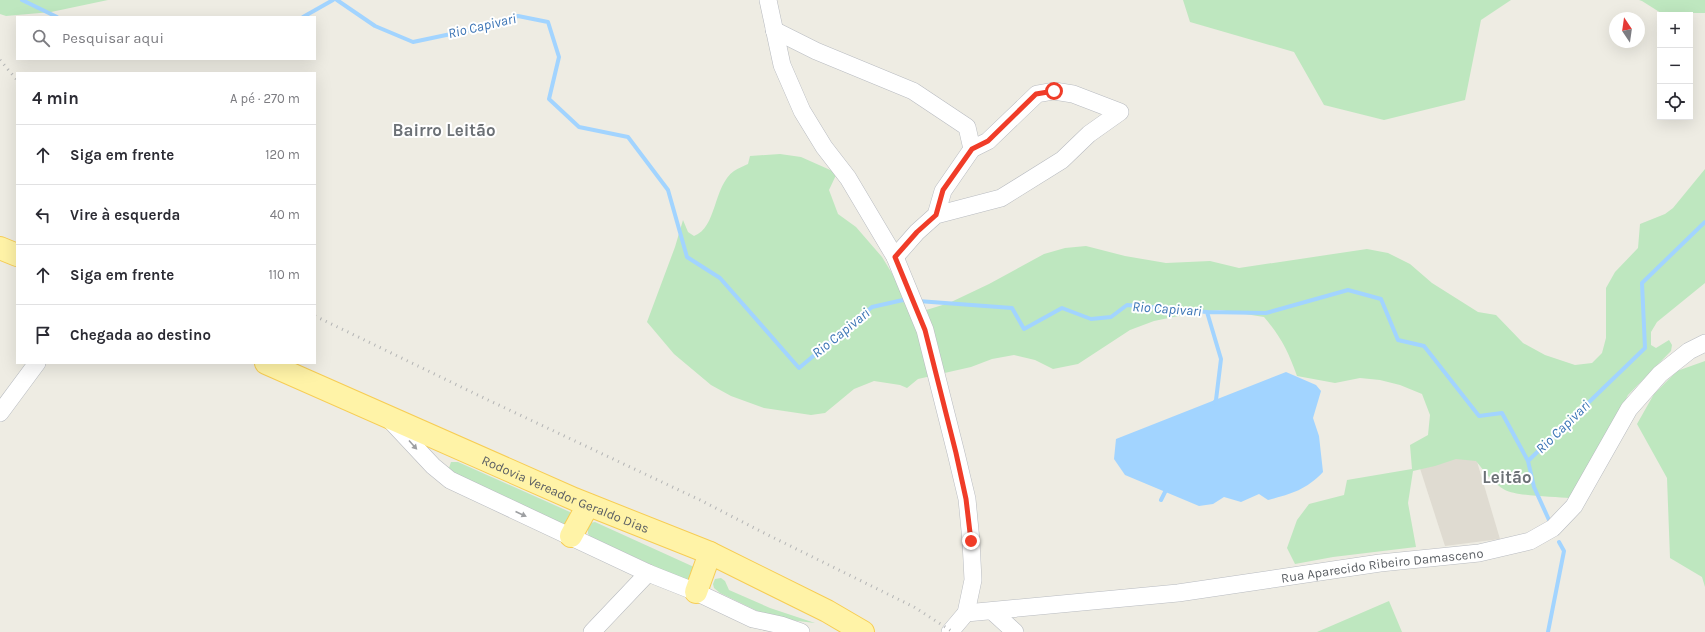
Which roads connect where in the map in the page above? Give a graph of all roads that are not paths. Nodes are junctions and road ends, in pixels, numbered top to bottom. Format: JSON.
{"nodes":[{"id":1,"x":768,"y":0,"type":"edge"},
{"id":2,"x":774,"y":30,"type":"junction"},
{"id":3,"x":972,"y":149,"type":"junction"},
{"id":4,"x":936,"y":215,"type":"junction"},
{"id":5,"x":0,"y":248,"type":"edge"},
{"id":6,"x":16,"y":255,"type":"edge"},
{"id":7,"x":895,"y":257,"type":"junction"},
{"id":8,"x":1705,"y":343,"type":"edge"},
{"id":9,"x":36,"y":364,"type":"edge"},
{"id":10,"x":268,"y":364,"type":"edge"},
{"id":11,"x":0,"y":413,"type":"edge"},
{"id":12,"x":386,"y":416,"type":"junction"},
{"id":13,"x":588,"y":505,"type":"junction"},
{"id":14,"x":571,"y":536,"type":"junction"},
{"id":15,"x":710,"y":553,"type":"junction"},
{"id":16,"x":648,"y":573,"type":"junction"},
{"id":17,"x":696,"y":592,"type":"junction"},
{"id":18,"x":992,"y":611,"type":"junction"},
{"id":19,"x":959,"y":622,"type":"edge"},
{"id":20,"x":592,"y":632,"type":"edge"},
{"id":21,"x":801,"y":632,"type":"edge"},
{"id":22,"x":863,"y":632,"type":"edge"},
{"id":23,"x":1015,"y":632,"type":"edge"}],
"edges":[{"from":1,"to":2,"type":"street","name":"Rua Aparecido Ribeiro Damasceno"},
{"from":2,"to":3,"type":"street"},
{"from":2,"to":7,"type":"street","name":"Rua Aparecido Ribeiro Damasceno"},
{"from":3,"to":4,"type":"street"},
{"from":3,"to":4,"type":"street"},
{"from":4,"to":7,"type":"street"},
{"from":5,"to":6,"type":"main road"},
{"from":7,"to":19,"type":"street","name":"Rua Aparecido Ribeiro Damasceno"},
{"from":8,"to":18,"type":"street","name":"Rua Aparecido Ribeiro Damasceno"},
{"from":9,"to":11,"type":"street"},
{"from":10,"to":12,"type":"main road","name":"Rodovia Vereador Geraldo Dias"},
{"from":12,"to":13,"type":"main road","name":"Rodovia Vereador Geraldo Dias"},
{"from":12,"to":14,"type":"street","one_way":true},
{"from":13,"to":14,"type":"main road"},
{"from":13,"to":15,"type":"main road","name":"Rodovia Vereador Geraldo Dias"},
{"from":14,"to":16,"type":"street"},
{"from":15,"to":17,"type":"main road"},
{"from":15,"to":22,"type":"main road","name":"Rodovia Vereador Geraldo Dias"},
{"from":16,"to":17,"type":"street"},
{"from":16,"to":20,"type":"street"},
{"from":17,"to":21,"type":"street"},
{"from":18,"to":19,"type":"street","name":"Rua Aparecido Ribeiro Damasceno"},
{"from":18,"to":23,"type":"street"}]}
